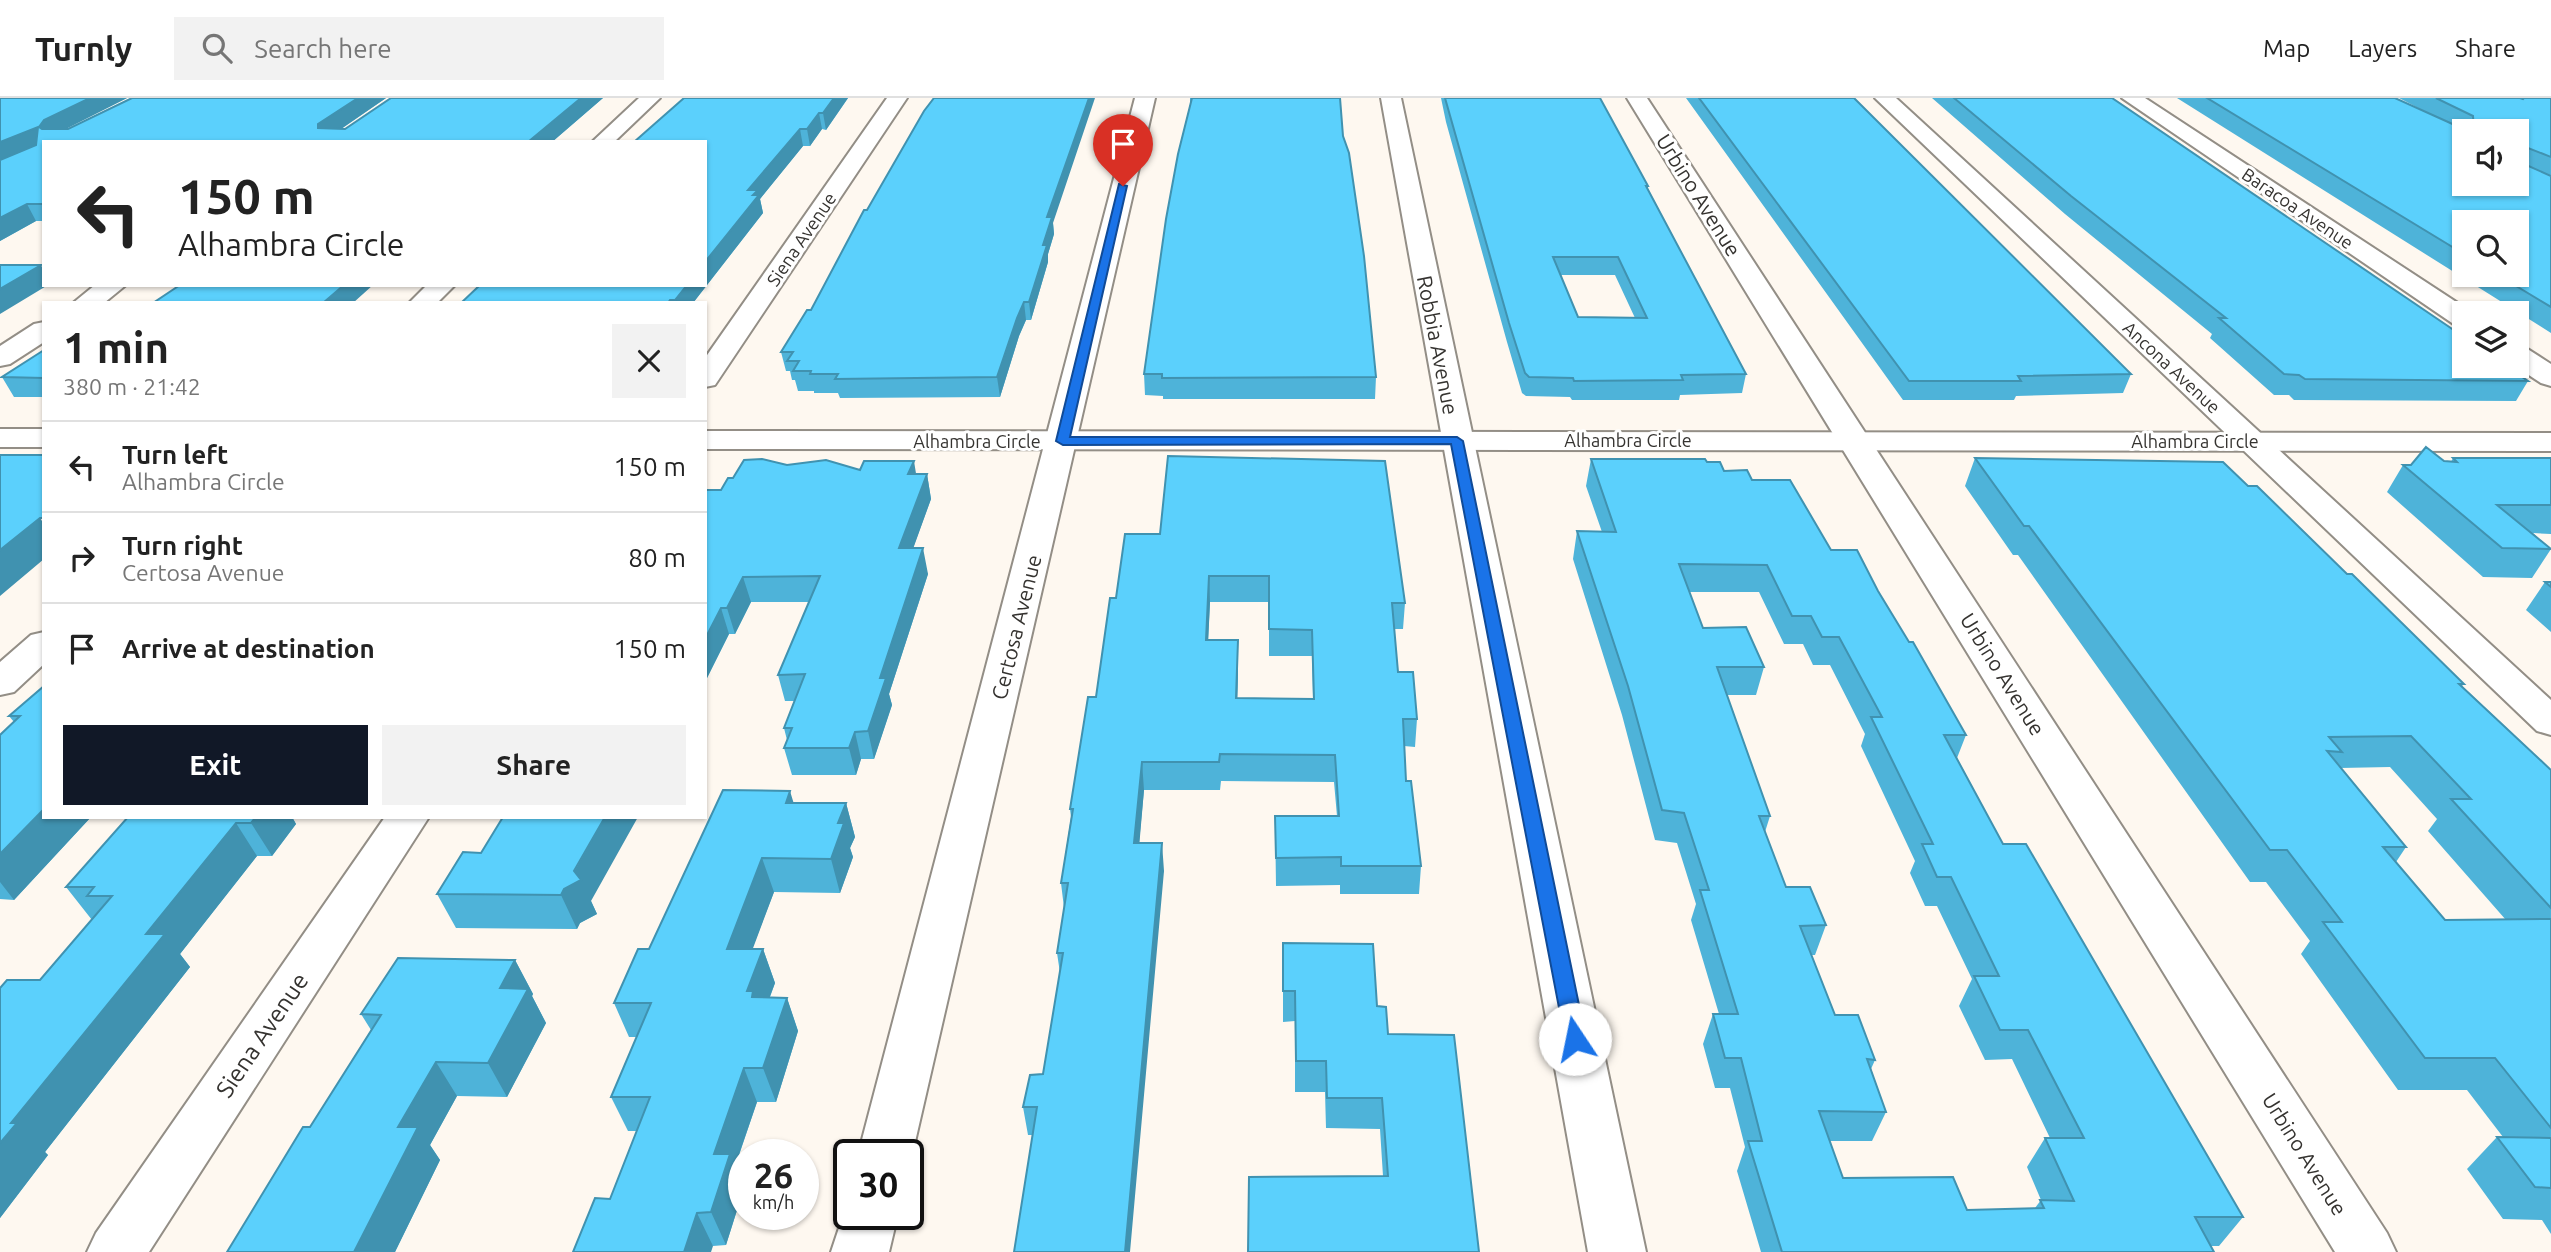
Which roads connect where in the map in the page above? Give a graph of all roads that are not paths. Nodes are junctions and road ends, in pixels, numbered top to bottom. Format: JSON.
{"nodes":[{"id":1,"x":650,"y":98,"type":"edge"},
{"id":2,"x":897,"y":98,"type":"edge"},
{"id":3,"x":1145,"y":98,"type":"edge"},
{"id":4,"x":1391,"y":98,"type":"edge"},
{"id":5,"x":1637,"y":98,"type":"edge"},
{"id":6,"x":1885,"y":98,"type":"edge"},
{"id":7,"x":2132,"y":98,"type":"edge"},
{"id":8,"x":604,"y":140,"type":"edge"},
{"id":9,"x":110,"y":287,"type":"edge"},
{"id":10,"x":440,"y":287,"type":"edge"},
{"id":11,"x":89,"y":301,"type":"edge"},
{"id":12,"x":424,"y":301,"type":"edge"},
{"id":13,"x":2452,"y":311,"type":"edge"},
{"id":14,"x":42,"y":331,"type":"edge"},
{"id":15,"x":0,"y":358,"type":"edge"},
{"id":16,"x":2529,"y":363,"type":"edge"},
{"id":17,"x":707,"y":376,"type":"edge"},
{"id":18,"x":2551,"y":377,"type":"edge"},
{"id":19,"x":0,"y":438,"type":"edge"},
{"id":20,"x":42,"y":438,"type":"edge"},
{"id":21,"x":707,"y":440,"type":"edge"},
{"id":22,"x":1855,"y":440,"type":"junction"},
{"id":23,"x":1063,"y":441,"type":"junction"},
{"id":24,"x":1457,"y":441,"type":"junction"},
{"id":25,"x":2251,"y":441,"type":"junction"},
{"id":26,"x":2551,"y":442,"type":"edge"},
{"id":27,"x":42,"y":645,"type":"edge"},
{"id":28,"x":0,"y":683,"type":"edge"},
{"id":29,"x":2551,"y":722,"type":"edge"},
{"id":30,"x":407,"y":819,"type":"edge"},
{"id":31,"x":889,"y":1139,"type":"edge"},
{"id":32,"x":866,"y":1230,"type":"edge"},
{"id":33,"x":116,"y":1252,"type":"edge"},
{"id":34,"x":860,"y":1252,"type":"edge"},
{"id":35,"x":1617,"y":1252,"type":"edge"},
{"id":36,"x":2367,"y":1252,"type":"edge"}],
"edges":[{"from":1,"to":8,"type":"street"},
{"from":2,"to":17,"type":"street","name":"Siena Avenue"},
{"from":3,"to":23,"type":"street","name":"Certosa Avenue"},
{"from":4,"to":24,"type":"street","name":"Robbia Avenue"},
{"from":5,"to":22,"type":"street","name":"Urbino Avenue"},
{"from":6,"to":25,"type":"street","name":"Ancona Avenue"},
{"from":7,"to":13,"type":"street","name":"Baracoa Avenue"},
{"from":9,"to":11,"type":"street"},
{"from":10,"to":12,"type":"street"},
{"from":14,"to":15,"type":"street"},
{"from":16,"to":18,"type":"street"},
{"from":19,"to":20,"type":"street"},
{"from":21,"to":23,"type":"street","name":"Alhambra Circle"},
{"from":22,"to":24,"type":"street","name":"Alhambra Circle"},
{"from":22,"to":25,"type":"street","name":"Alhambra Circle"},
{"from":22,"to":36,"type":"street","name":"Urbino Avenue"},
{"from":23,"to":24,"type":"street","name":"Alhambra Circle"},
{"from":23,"to":31,"type":"street","name":"Certosa Avenue"},
{"from":24,"to":35,"type":"street","name":"Robbia Avenue"},
{"from":25,"to":26,"type":"street","name":"Alhambra Circle"},
{"from":25,"to":29,"type":"street","name":"Ancona Avenue"},
{"from":27,"to":28,"type":"street"},
{"from":30,"to":33,"type":"street","name":"Siena Avenue"},
{"from":32,"to":34,"type":"street"}]}
